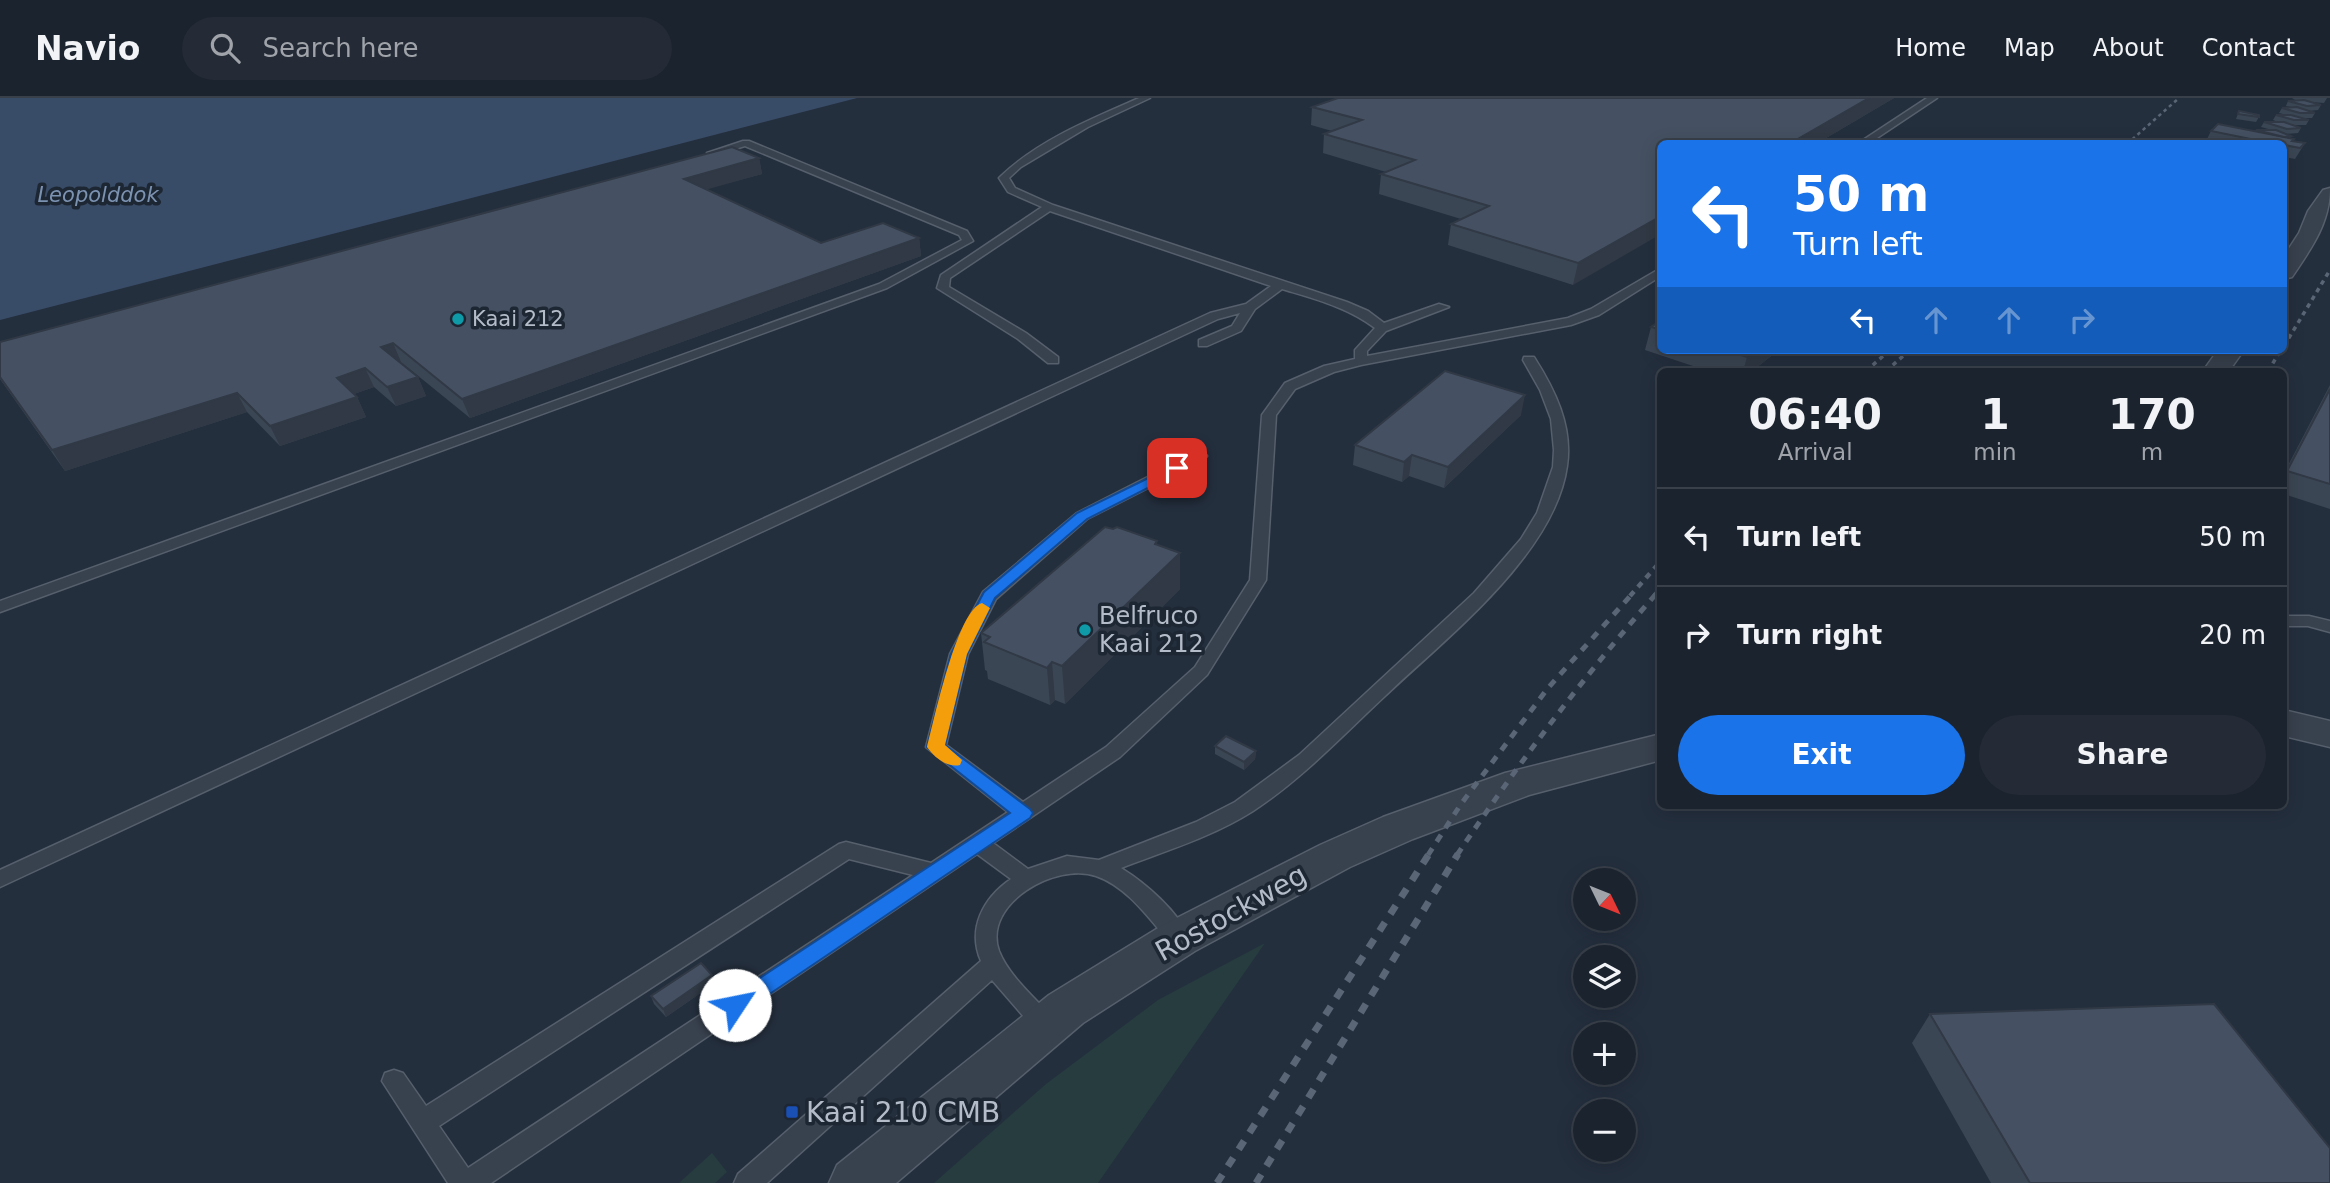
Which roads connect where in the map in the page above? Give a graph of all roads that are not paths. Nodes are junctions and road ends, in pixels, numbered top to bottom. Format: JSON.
{"nodes":[{"id":1,"x":1146,"y":98,"type":"edge"},
{"id":2,"x":1933,"y":98,"type":"edge"},
{"id":3,"x":1867,"y":140,"type":"edge"},
{"id":4,"x":693,"y":158,"type":"edge"},
{"id":5,"x":2330,"y":194,"type":"edge"},
{"id":6,"x":1049,"y":207,"type":"junction"},
{"id":7,"x":2287,"y":268,"type":"edge"},
{"id":8,"x":1657,"y":273,"type":"edge"},
{"id":9,"x":1280,"y":285,"type":"junction"},
{"id":10,"x":1250,"y":307,"type":"junction"},
{"id":11,"x":1443,"y":307,"type":"dead end"},
{"id":12,"x":1382,"y":328,"type":"junction"},
{"id":13,"x":1203,"y":343,"type":"dead end"},
{"id":14,"x":1053,"y":360,"type":"dead end"},
{"id":15,"x":1529,"y":360,"type":"dead end"},
{"id":16,"x":1361,"y":361,"type":"junction"},
{"id":17,"x":1200,"y":456,"type":"dead end"},
{"id":18,"x":0,"y":607,"type":"edge"},
{"id":19,"x":2287,"y":621,"type":"edge"},
{"id":20,"x":2330,"y":627,"type":"edge"},
{"id":21,"x":2287,"y":724,"type":"edge"},
{"id":22,"x":2330,"y":734,"type":"edge"},
{"id":23,"x":1657,"y":748,"type":"edge"},
{"id":24,"x":1024,"y":813,"type":"junction"},
{"id":25,"x":979,"y":844,"type":"junction"},
{"id":26,"x":1100,"y":868,"type":"junction"},
{"id":27,"x":936,"y":872,"type":"junction"},
{"id":28,"x":0,"y":879,"type":"edge"},
{"id":29,"x":1026,"y":879,"type":"junction"},
{"id":30,"x":1179,"y":938,"type":"junction"},
{"id":31,"x":994,"y":964,"type":"junction"},
{"id":32,"x":1045,"y":1025,"type":"junction"},
{"id":33,"x":394,"y":1081,"type":"dead end"},
{"id":34,"x":422,"y":1123,"type":"junction"},
{"id":35,"x":465,"y":1183,"type":"edge"},
{"id":36,"x":747,"y":1183,"type":"edge"},
{"id":37,"x":856,"y":1183,"type":"edge"}],
"edges":[{"from":1,"to":6,"type":"lane"},
{"from":2,"to":3,"type":"lane"},
{"from":4,"to":18,"type":"lane"},
{"from":5,"to":7,"type":"street"},
{"from":6,"to":9,"type":"lane"},
{"from":6,"to":14,"type":"lane"},
{"from":8,"to":16,"type":"lane"},
{"from":9,"to":10,"type":"lane"},
{"from":9,"to":12,"type":"lane"},
{"from":10,"to":13,"type":"lane"},
{"from":10,"to":28,"type":"lane"},
{"from":11,"to":12,"type":"lane"},
{"from":12,"to":16,"type":"lane"},
{"from":15,"to":26,"type":"lane"},
{"from":16,"to":24,"type":"lane"},
{"from":17,"to":24,"type":"lane"},
{"from":19,"to":20,"type":"lane"},
{"from":21,"to":22,"type":"street"},
{"from":23,"to":30,"type":"street","name":"Rostockweg"},
{"from":24,"to":25,"type":"lane"},
{"from":25,"to":27,"type":"lane"},
{"from":25,"to":29,"type":"lane"},
{"from":26,"to":29,"type":"lane"},
{"from":26,"to":30,"type":"lane"},
{"from":27,"to":34,"type":"lane"},
{"from":27,"to":35,"type":"lane"},
{"from":29,"to":31,"type":"lane"},
{"from":30,"to":32,"type":"street","name":"Rostockweg"},
{"from":31,"to":32,"type":"lane"},
{"from":31,"to":36,"type":"lane"},
{"from":32,"to":37,"type":"street","name":"Rostockweg"},
{"from":33,"to":34,"type":"lane"},
{"from":34,"to":35,"type":"lane"}]}
